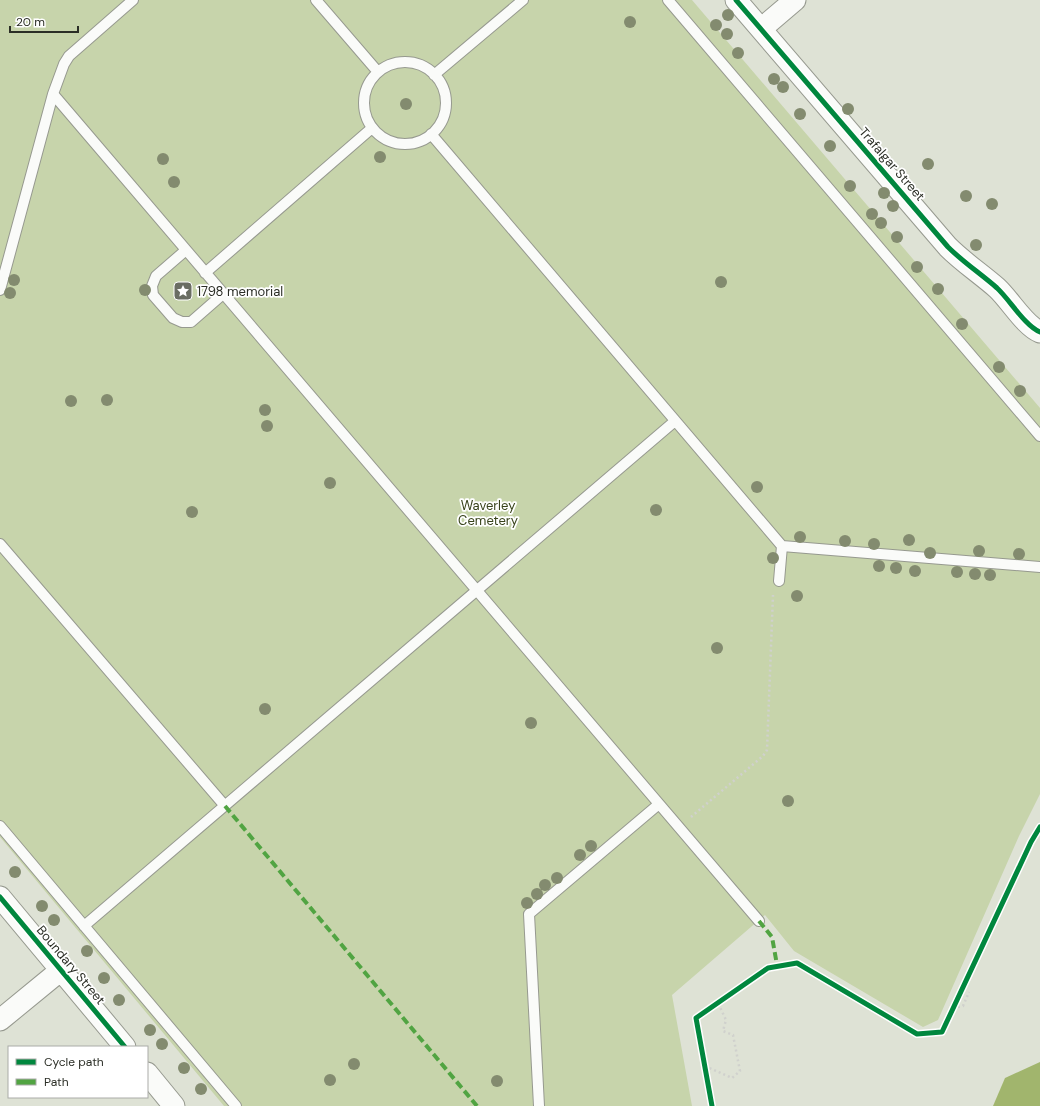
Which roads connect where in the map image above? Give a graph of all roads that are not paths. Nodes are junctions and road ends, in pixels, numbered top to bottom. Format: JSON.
{"nodes":[{"id":1,"x":133,"y":0,"type":"edge"},
{"id":2,"x":316,"y":0,"type":"edge"},
{"id":3,"x":523,"y":0,"type":"edge"},
{"id":4,"x":668,"y":0,"type":"edge"},
{"id":5,"x":736,"y":0,"type":"edge"},
{"id":6,"x":795,"y":0,"type":"edge"},
{"id":7,"x":761,"y":29,"type":"junction"},
{"id":8,"x":378,"y":72,"type":"junction"},
{"id":9,"x":434,"y":75,"type":"junction"},
{"id":10,"x":53,"y":94,"type":"junction"},
{"id":11,"x":372,"y":128,"type":"junction"},
{"id":12,"x":431,"y":134,"type":"junction"},
{"id":13,"x":186,"y":250,"type":"junction"},
{"id":14,"x":205,"y":272,"type":"junction"},
{"id":15,"x":0,"y":290,"type":"edge"},
{"id":16,"x":223,"y":294,"type":"junction"},
{"id":17,"x":1040,"y":332,"type":"edge"},
{"id":18,"x":675,"y":421,"type":"junction"},
{"id":19,"x":1040,"y":436,"type":"edge"},
{"id":20,"x":0,"y":544,"type":"edge"},
{"id":21,"x":782,"y":546,"type":"junction"},
{"id":22,"x":1040,"y":567,"type":"edge"},
{"id":23,"x":779,"y":581,"type":"dead end"},
{"id":24,"x":476,"y":590,"type":"junction"},
{"id":25,"x":659,"y":804,"type":"junction"},
{"id":26,"x":225,"y":806,"type":"junction"},
{"id":27,"x":0,"y":826,"type":"edge"},
{"id":28,"x":0,"y":897,"type":"edge"},
{"id":29,"x":759,"y":921,"type":"dead end"},
{"id":30,"x":84,"y":926,"type":"junction"},
{"id":31,"x":61,"y":970,"type":"junction"},
{"id":32,"x":0,"y":1020,"type":"edge"},
{"id":33,"x":124,"y":1046,"type":"edge"},
{"id":34,"x":148,"y":1074,"type":"edge"},
{"id":35,"x":174,"y":1106,"type":"edge"},
{"id":36,"x":236,"y":1106,"type":"edge"},
{"id":37,"x":539,"y":1106,"type":"edge"}],
"edges":[{"from":1,"to":10,"type":"lane"},
{"from":2,"to":8,"type":"lane"},
{"from":3,"to":9,"type":"lane"},
{"from":4,"to":19,"type":"lane"},
{"from":5,"to":7,"type":"street","name":"Trafalgar Street"},
{"from":6,"to":7,"type":"street"},
{"from":7,"to":17,"type":"street","name":"Trafalgar Street"},
{"from":8,"to":9,"type":"lane"},
{"from":8,"to":11,"type":"lane"},
{"from":9,"to":12,"type":"lane"},
{"from":10,"to":13,"type":"lane"},
{"from":10,"to":15,"type":"lane"},
{"from":11,"to":12,"type":"lane"},
{"from":11,"to":14,"type":"lane"},
{"from":12,"to":18,"type":"lane"},
{"from":13,"to":14,"type":"lane"},
{"from":13,"to":16,"type":"lane"},
{"from":14,"to":16,"type":"lane"},
{"from":16,"to":24,"type":"lane"},
{"from":18,"to":21,"type":"lane"},
{"from":18,"to":24,"type":"lane"},
{"from":20,"to":26,"type":"lane"},
{"from":21,"to":22,"type":"lane"},
{"from":21,"to":23,"type":"lane"},
{"from":24,"to":25,"type":"lane"},
{"from":24,"to":26,"type":"lane"},
{"from":25,"to":29,"type":"lane"},
{"from":25,"to":37,"type":"lane"},
{"from":26,"to":30,"type":"lane"},
{"from":27,"to":30,"type":"lane"},
{"from":28,"to":31,"type":"street","name":"Boundary Street"},
{"from":30,"to":36,"type":"lane"},
{"from":31,"to":32,"type":"street"},
{"from":31,"to":33,"type":"street","name":"Boundary Street"},
{"from":34,"to":35,"type":"street"}]}
